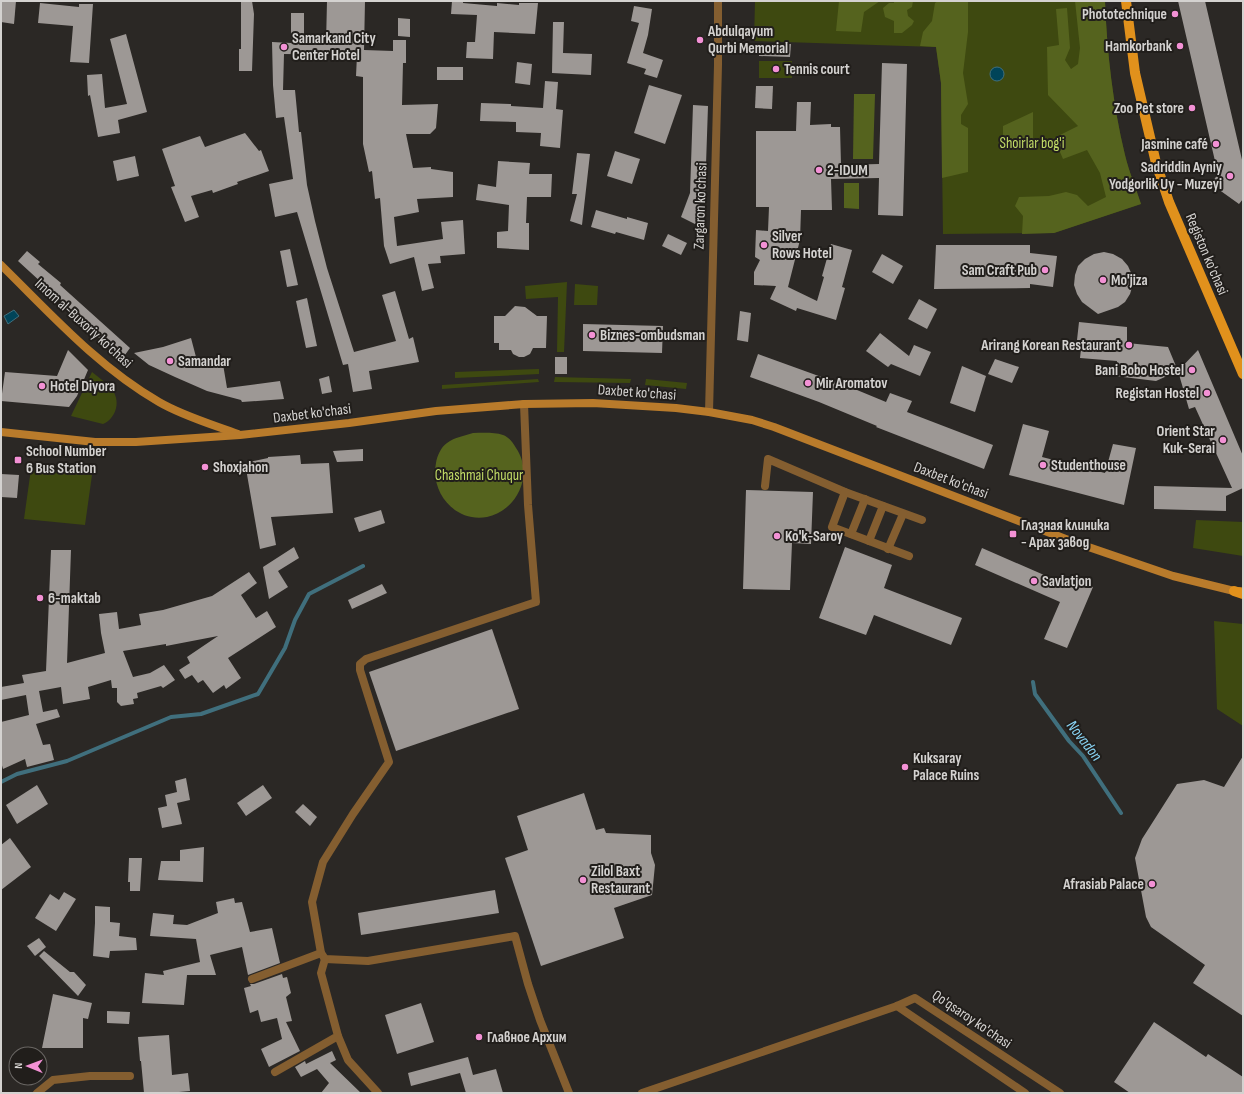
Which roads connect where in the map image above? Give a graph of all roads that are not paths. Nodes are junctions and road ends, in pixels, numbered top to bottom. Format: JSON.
{"nodes":[{"id":1,"x":718,"y":1,"type":"edge"},
{"id":2,"x":1126,"y":1,"type":"edge"},
{"id":3,"x":1,"y":264,"type":"edge"},
{"id":4,"x":1243,"y":374,"type":"edge"},
{"id":5,"x":524,"y":404,"type":"junction"},
{"id":6,"x":708,"y":412,"type":"junction"},
{"id":7,"x":1,"y":432,"type":"edge"},
{"id":8,"x":240,"y":435,"type":"junction"},
{"id":9,"x":765,"y":486,"type":"dead end"},
{"id":10,"x":845,"y":492,"type":"junction"},
{"id":11,"x":865,"y":499,"type":"junction"},
{"id":12,"x":883,"y":506,"type":"junction"},
{"id":13,"x":902,"y":514,"type":"junction"},
{"id":14,"x":922,"y":520,"type":"dead end"},
{"id":15,"x":851,"y":534,"type":"junction"},
{"id":16,"x":869,"y":541,"type":"junction"},
{"id":17,"x":888,"y":549,"type":"junction"},
{"id":18,"x":909,"y":556,"type":"dead end"},
{"id":19,"x":1241,"y":592,"type":"edge"},
{"id":20,"x":323,"y":956,"type":"junction"},
{"id":21,"x":252,"y":979,"type":"dead end"},
{"id":22,"x":896,"y":1006,"type":"junction"},
{"id":23,"x":338,"y":1036,"type":"junction"},
{"id":24,"x":274,"y":1072,"type":"dead end"},
{"id":25,"x":130,"y":1076,"type":"dead end"},
{"id":26,"x":37,"y":1093,"type":"edge"},
{"id":27,"x":378,"y":1093,"type":"edge"},
{"id":28,"x":569,"y":1093,"type":"edge"},
{"id":29,"x":642,"y":1093,"type":"edge"},
{"id":30,"x":1025,"y":1093,"type":"edge"},
{"id":31,"x":1060,"y":1093,"type":"edge"}],
"edges":[{"from":1,"to":6,"type":"street","name":"Zargaron ko'chasi"},
{"from":2,"to":4,"type":"main road","name":"Registon ko'chasi"},
{"from":3,"to":8,"type":"main road","name":"Imom al-Buxoriy ko'chasi"},
{"from":5,"to":6,"type":"main road","name":"Daxbet ko'chasi"},
{"from":5,"to":8,"type":"main road","name":"Daxbet ko'chasi"},
{"from":5,"to":20,"type":"street"},
{"from":6,"to":19,"type":"main road","name":"Daxbet ko'chasi"},
{"from":7,"to":8,"type":"main road","name":"Daxbet ko'chasi"},
{"from":9,"to":10,"type":"street"},
{"from":10,"to":11,"type":"street"},
{"from":10,"to":15,"type":"street"},
{"from":11,"to":12,"type":"street"},
{"from":11,"to":15,"type":"street"},
{"from":12,"to":13,"type":"street"},
{"from":12,"to":16,"type":"street"},
{"from":13,"to":14,"type":"street"},
{"from":13,"to":17,"type":"street"},
{"from":15,"to":16,"type":"street"},
{"from":16,"to":17,"type":"street"},
{"from":17,"to":18,"type":"street"},
{"from":20,"to":21,"type":"street"},
{"from":20,"to":23,"type":"street"},
{"from":20,"to":28,"type":"street"},
{"from":22,"to":29,"type":"street"},
{"from":22,"to":30,"type":"street","name":"Qo'qsaroy ko'chasi"},
{"from":22,"to":31,"type":"street","name":"Qo'qsaroy ko'chasi"},
{"from":23,"to":24,"type":"street"},
{"from":23,"to":27,"type":"street"},
{"from":25,"to":26,"type":"street"}]}
